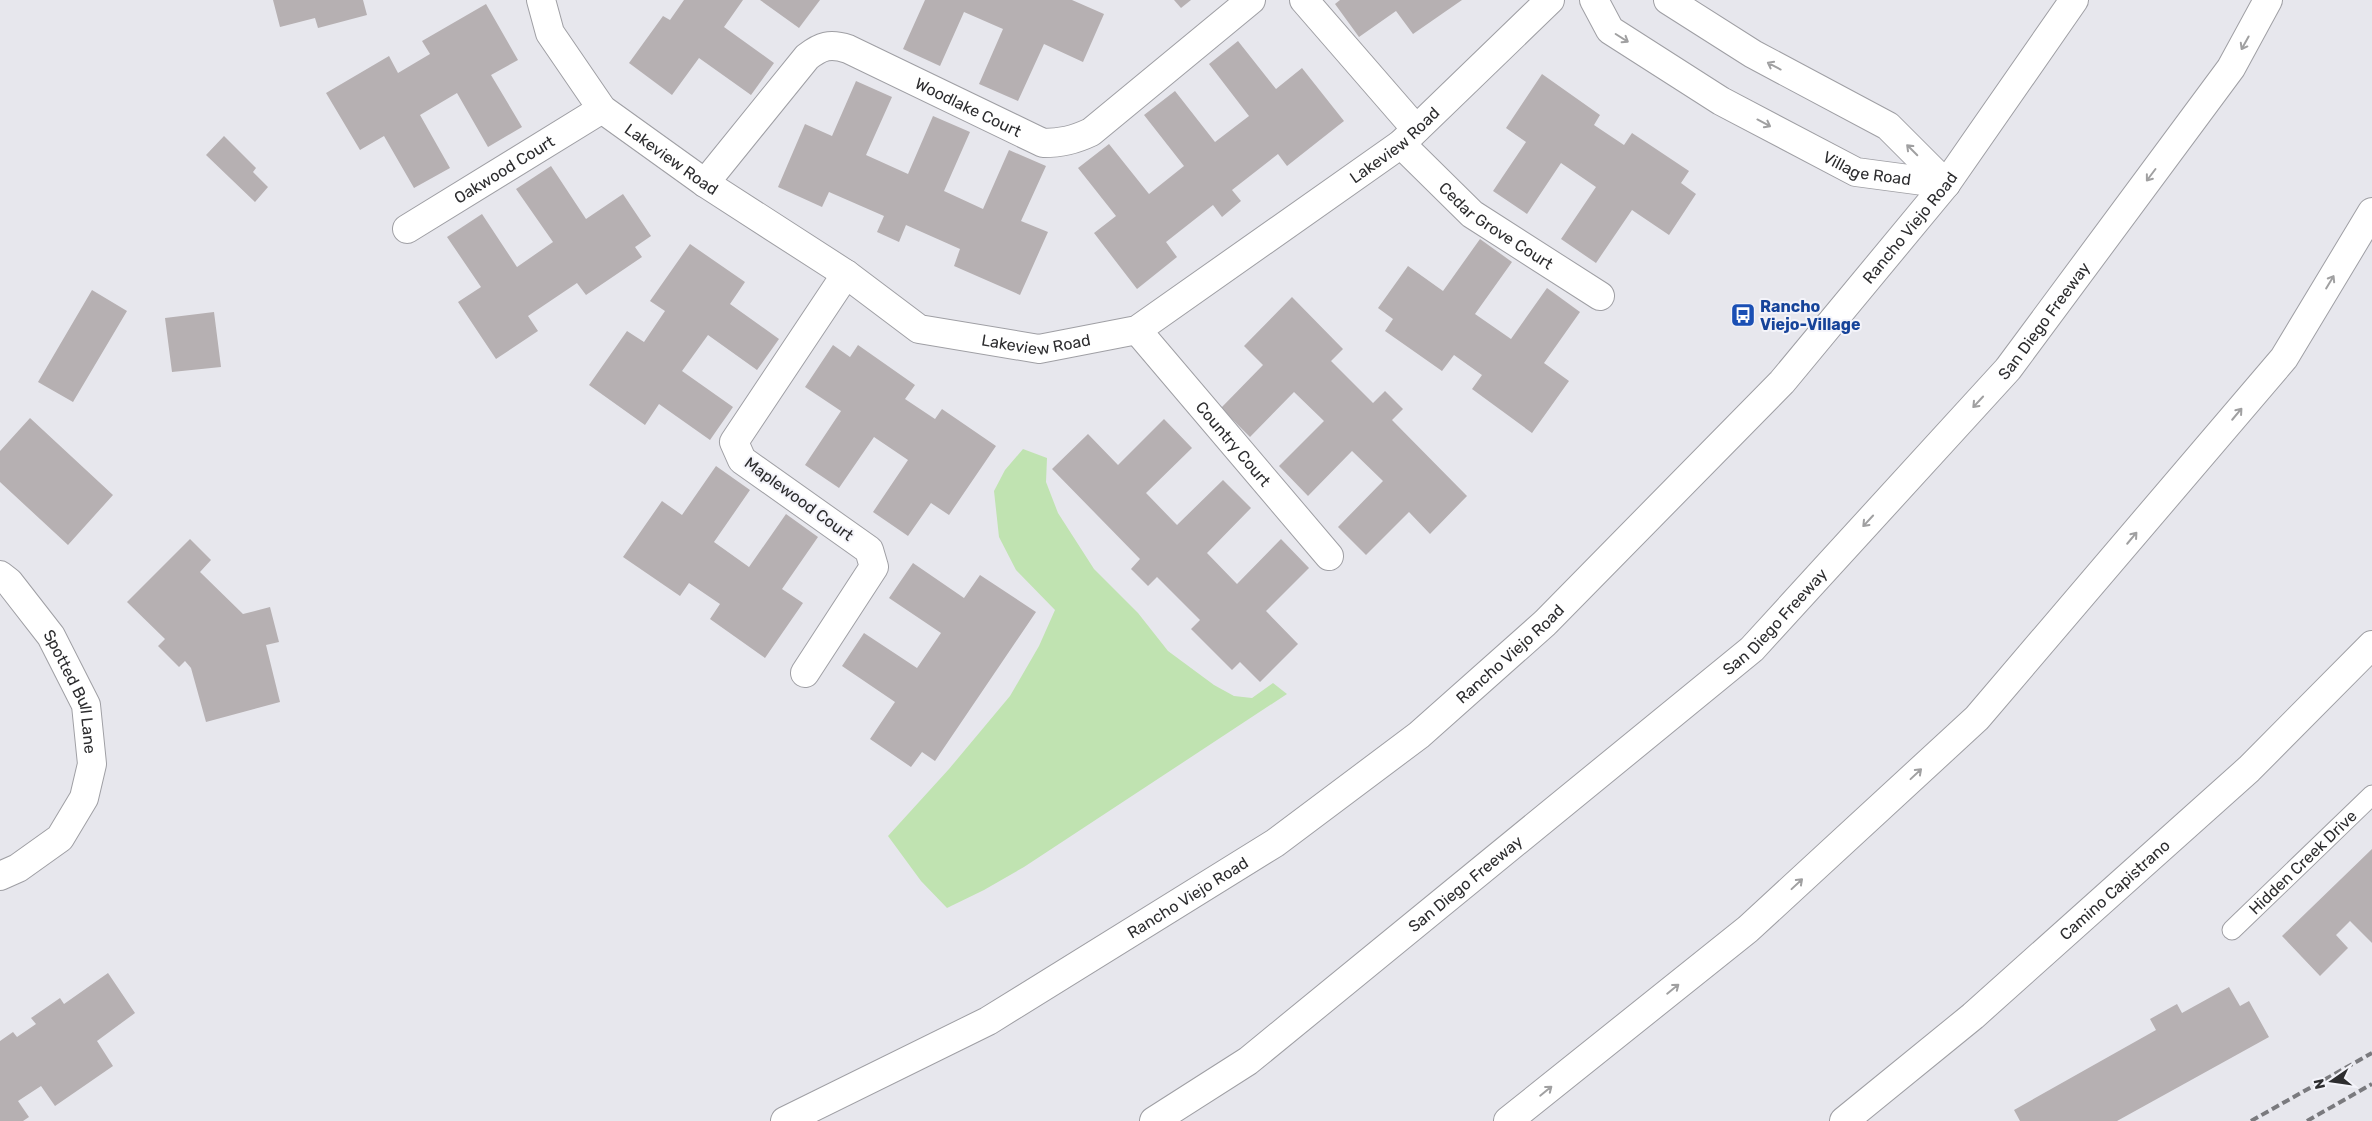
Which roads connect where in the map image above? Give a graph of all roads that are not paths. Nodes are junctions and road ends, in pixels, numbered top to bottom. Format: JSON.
{"nodes":[{"id":1,"x":541,"y":0,"type":"edge"},
{"id":2,"x":1251,"y":0,"type":"edge"},
{"id":3,"x":1304,"y":0,"type":"edge"},
{"id":4,"x":1550,"y":0,"type":"edge"},
{"id":5,"x":1594,"y":0,"type":"edge"},
{"id":6,"x":1668,"y":0,"type":"edge"},
{"id":7,"x":2074,"y":0,"type":"edge"},
{"id":8,"x":2268,"y":0,"type":"edge"},
{"id":9,"x":602,"y":109,"type":"junction"},
{"id":10,"x":1409,"y":137,"type":"junction"},
{"id":11,"x":705,"y":183,"type":"junction"},
{"id":12,"x":1946,"y":184,"type":"junction"},
{"id":13,"x":2372,"y":212,"type":"edge"},
{"id":14,"x":407,"y":229,"type":"dead end"},
{"id":15,"x":846,"y":274,"type":"junction"},
{"id":16,"x":1600,"y":296,"type":"dead end"},
{"id":17,"x":1137,"y":330,"type":"junction"},
{"id":18,"x":1328,"y":556,"type":"dead end"},
{"id":19,"x":0,"y":575,"type":"edge"},
{"id":20,"x":2372,"y":645,"type":"edge"},
{"id":21,"x":805,"y":673,"type":"dead end"},
{"id":22,"x":2372,"y":795,"type":"edge"},
{"id":23,"x":0,"y":876,"type":"edge"},
{"id":24,"x":2232,"y":930,"type":"dead end"},
{"id":25,"x":785,"y":1121,"type":"edge"},
{"id":26,"x":1154,"y":1121,"type":"edge"},
{"id":27,"x":1508,"y":1121,"type":"edge"},
{"id":28,"x":1844,"y":1121,"type":"edge"}],
"edges":[{"from":1,"to":9,"type":"main road","name":"Lakeview Road"},
{"from":2,"to":11,"type":"main road","name":"Woodlake Court"},
{"from":3,"to":10,"type":"main road"},
{"from":4,"to":10,"type":"main road","name":"Lakeview Road"},
{"from":5,"to":12,"type":"main road","name":"Village Road","one_way":true},
{"from":12,"to":6,"type":"main road","name":"Village Road","one_way":true},
{"from":7,"to":12,"type":"main road","name":"Rancho Viejo Road"},
{"from":8,"to":26,"type":"main road","name":"San Diego Freeway","one_way":true},
{"from":9,"to":11,"type":"main road","name":"Lakeview Road"},
{"from":9,"to":14,"type":"main road","name":"Oakwood Court"},
{"from":10,"to":16,"type":"main road","name":"Cedar Grove Court"},
{"from":10,"to":17,"type":"main road","name":"Lakeview Road"},
{"from":11,"to":15,"type":"main road","name":"Lakeview Road"},
{"from":12,"to":25,"type":"main road","name":"Rancho Viejo Road"},
{"from":27,"to":13,"type":"main road","one_way":true},
{"from":15,"to":17,"type":"main road","name":"Lakeview Road"},
{"from":15,"to":21,"type":"main road","name":"Maplewood Court"},
{"from":17,"to":18,"type":"main road","name":"Country Court"},
{"from":19,"to":23,"type":"main road","name":"Spotted Bull Lane"},
{"from":20,"to":28,"type":"main road","name":"Camino Capistrano"},
{"from":22,"to":24,"type":"lane","name":"Hidden Creek Drive"}]}
